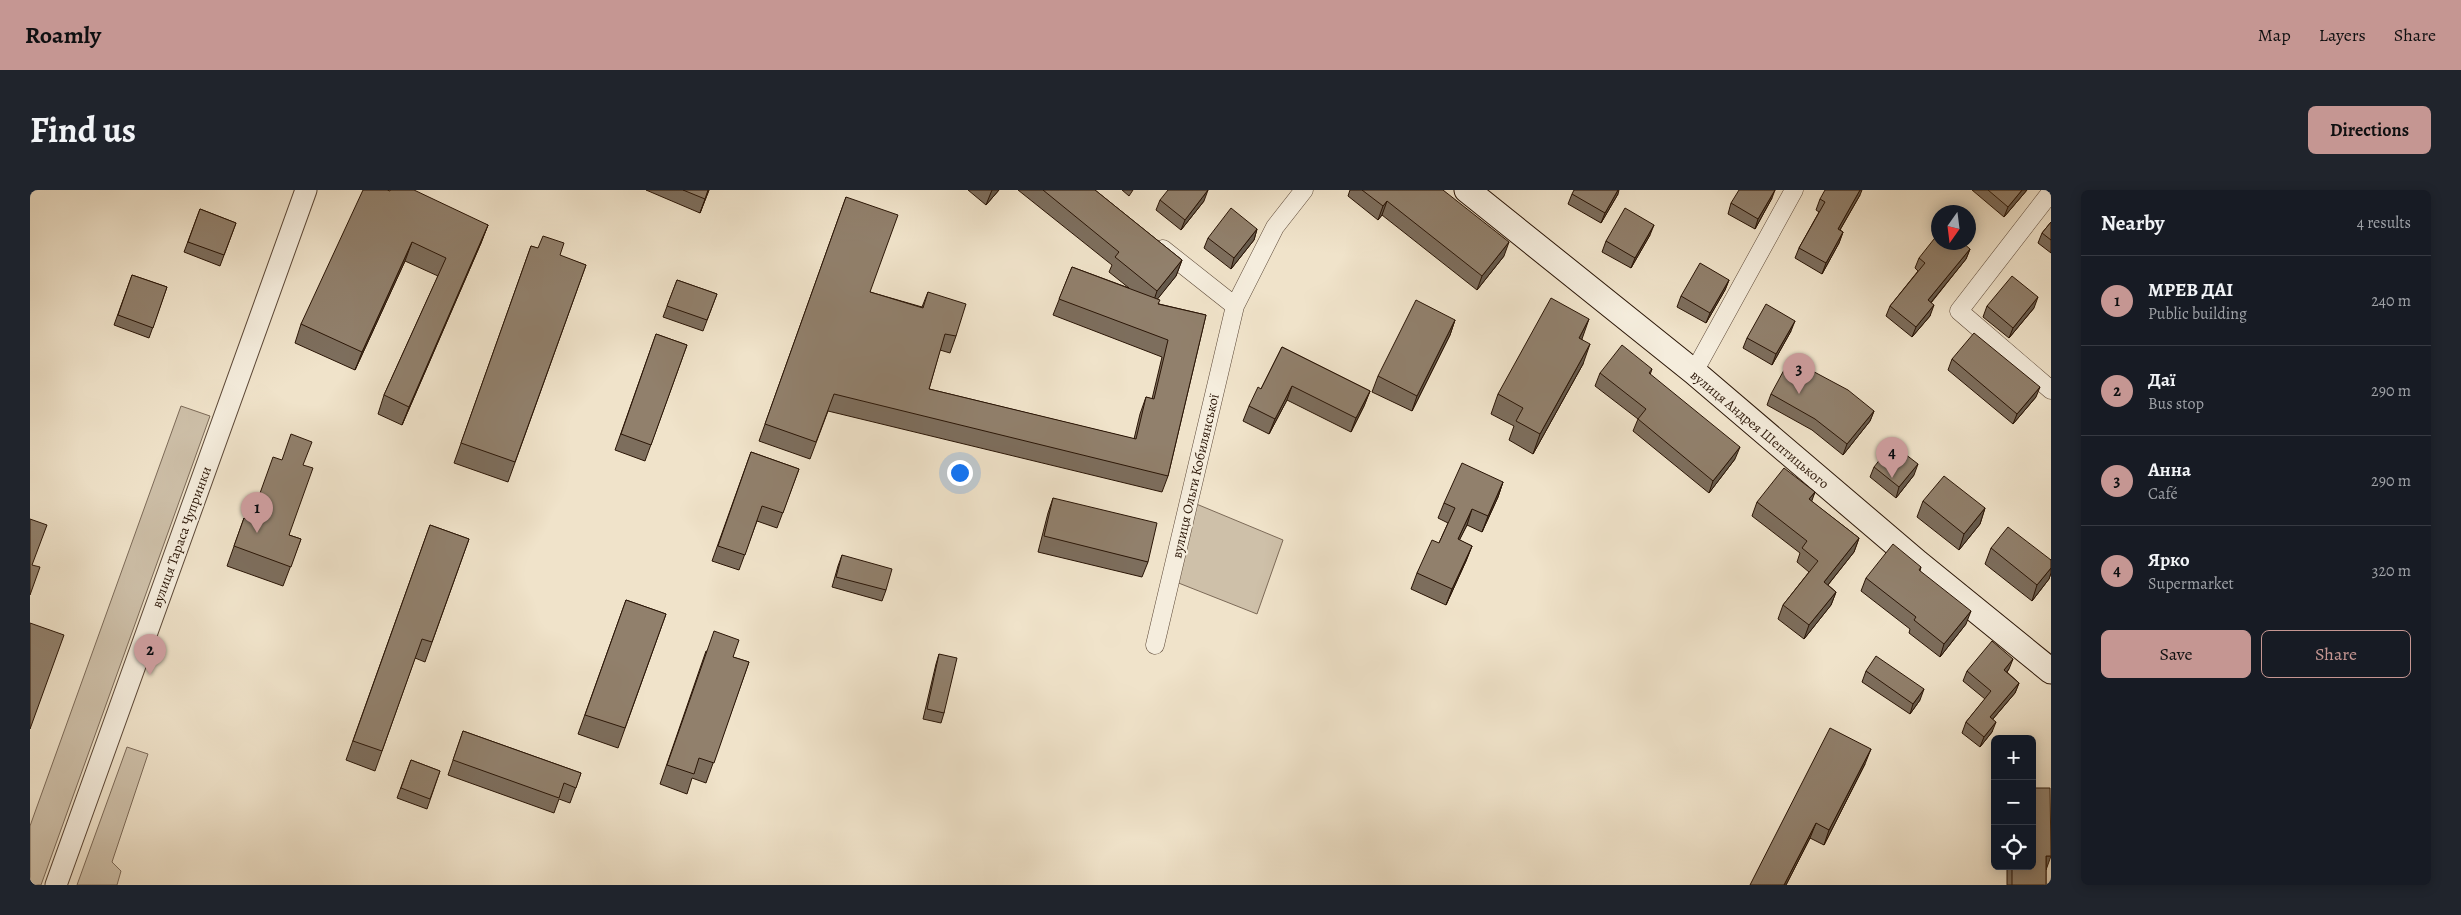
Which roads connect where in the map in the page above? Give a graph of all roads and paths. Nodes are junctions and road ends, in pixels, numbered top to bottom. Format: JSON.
{"nodes":[{"id":1,"x":306,"y":190,"type":"edge"},
{"id":2,"x":1304,"y":190,"type":"edge"},
{"id":3,"x":1467,"y":190,"type":"edge"},
{"id":4,"x":1794,"y":190,"type":"edge"},
{"id":5,"x":2051,"y":192,"type":"edge"},
{"id":6,"x":1151,"y":239,"type":"edge"},
{"id":7,"x":1235,"y":306,"type":"junction"},
{"id":8,"x":1694,"y":372,"type":"junction"},
{"id":9,"x":2051,"y":390,"type":"edge"},
{"id":10,"x":1154,"y":645,"type":"dead end"},
{"id":11,"x":2051,"y":671,"type":"edge"},
{"id":12,"x":56,"y":885,"type":"edge"}],
"edges":[{"from":1,"to":12,"type":"street","name":"вулиця Тараса Чупринки"},
{"from":2,"to":7,"type":"street","name":"вулиця Ольги Кобилянської"},
{"from":3,"to":8,"type":"main road","name":"вулиця Андрея Шептицького"},
{"from":4,"to":8,"type":"street"},
{"from":5,"to":9,"type":"street"},
{"from":6,"to":7,"type":"street"},
{"from":7,"to":10,"type":"street","name":"вулиця Ольги Кобилянської"},
{"from":8,"to":11,"type":"main road","name":"вулиця Андрея Шептицького"}]}
